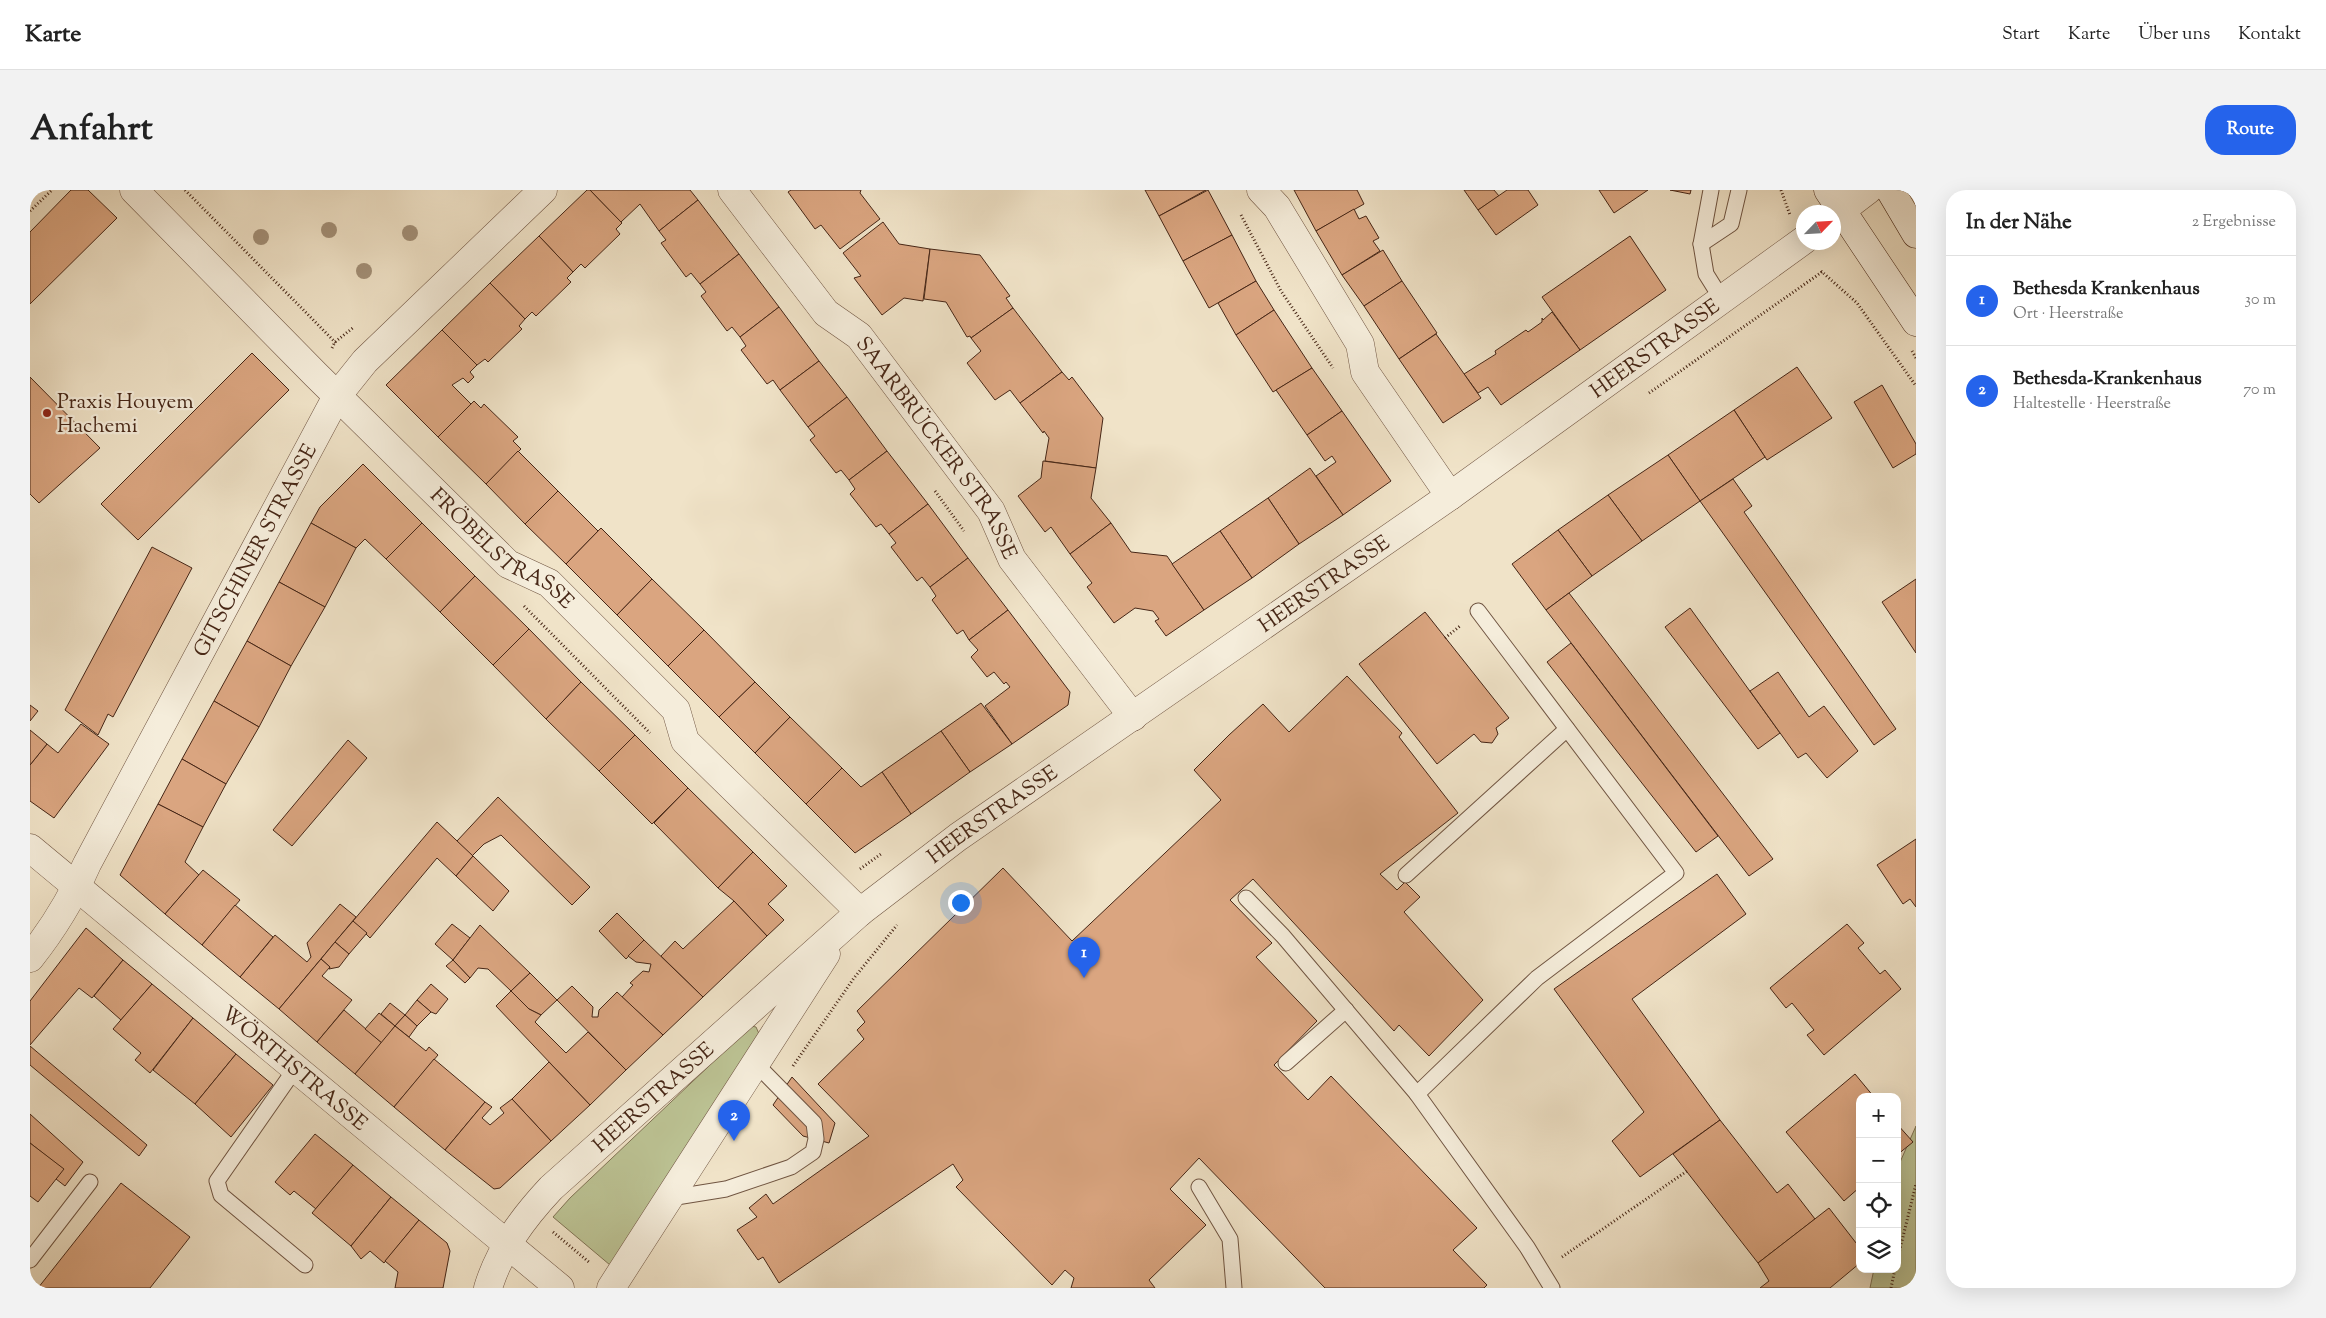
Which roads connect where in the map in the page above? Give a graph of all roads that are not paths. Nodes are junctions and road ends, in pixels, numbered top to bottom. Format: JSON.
{"nodes":[{"id":1,"x":134,"y":190,"type":"edge"},
{"id":2,"x":543,"y":190,"type":"edge"},
{"id":3,"x":732,"y":190,"type":"edge"},
{"id":4,"x":1261,"y":190,"type":"edge"},
{"id":5,"x":1711,"y":190,"type":"edge"},
{"id":6,"x":1739,"y":190,"type":"edge"},
{"id":7,"x":1868,"y":190,"type":"edge"},
{"id":8,"x":1890,"y":190,"type":"edge"},
{"id":9,"x":1834,"y":205,"type":"edge"},
{"id":10,"x":1841,"y":215,"type":"edge"},
{"id":11,"x":1916,"y":234,"type":"edge"},
{"id":12,"x":1700,"y":244,"type":"junction"},
{"id":13,"x":1796,"y":246,"type":"edge"},
{"id":14,"x":1721,"y":298,"type":"junction"},
{"id":15,"x":1916,"y":322,"type":"edge"},
{"id":16,"x":337,"y":396,"type":"junction"},
{"id":17,"x":1450,"y":496,"type":"junction"},
{"id":18,"x":1478,"y":611,"type":"dead end"},
{"id":19,"x":1133,"y":717,"type":"junction"},
{"id":20,"x":1567,"y":728,"type":"junction"},
{"id":21,"x":30,"y":848,"type":"edge"},
{"id":22,"x":1406,"y":875,"type":"dead end"},
{"id":23,"x":77,"y":886,"type":"junction"},
{"id":24,"x":1246,"y":898,"type":"dead end"},
{"id":25,"x":852,"y":919,"type":"junction"},
{"id":26,"x":30,"y":958,"type":"edge"},
{"id":27,"x":1346,"y":1010,"type":"junction"},
{"id":28,"x":1286,"y":1063,"type":"dead end"},
{"id":29,"x":756,"y":1064,"type":"junction"},
{"id":30,"x":296,"y":1069,"type":"junction"},
{"id":31,"x":1417,"y":1094,"type":"junction"},
{"id":32,"x":90,"y":1182,"type":"dead end"},
{"id":33,"x":1199,"y":1187,"type":"dead end"},
{"id":34,"x":670,"y":1198,"type":"junction"},
{"id":35,"x":506,"y":1244,"type":"junction"},
{"id":36,"x":30,"y":1260,"type":"edge"},
{"id":37,"x":305,"y":1264,"type":"dead end"},
{"id":38,"x":613,"y":1286,"type":"edge"},
{"id":39,"x":488,"y":1288,"type":"edge"},
{"id":40,"x":560,"y":1288,"type":"edge"},
{"id":41,"x":1234,"y":1288,"type":"edge"},
{"id":42,"x":1552,"y":1288,"type":"edge"}],
"edges":[{"from":1,"to":16,"type":"street","name":"FRÖBELSTRASSE"},
{"from":2,"to":16,"type":"street","name":"GITSCHINER STRASSE"},
{"from":3,"to":19,"type":"street","name":"SAARBRÜCKER STRASSE"},
{"from":4,"to":17,"type":"street"},
{"from":5,"to":12,"type":"lane"},
{"from":6,"to":12,"type":"lane"},
{"from":7,"to":9,"type":"street"},
{"from":8,"to":11,"type":"street"},
{"from":10,"to":15,"type":"street"},
{"from":12,"to":14,"type":"lane"},
{"from":13,"to":14,"type":"street","name":"HEERSTRASSE"},
{"from":14,"to":17,"type":"street","name":"HEERSTRASSE"},
{"from":16,"to":23,"type":"street","name":"GITSCHINER STRASSE"},
{"from":16,"to":25,"type":"street","name":"FRÖBELSTRASSE"},
{"from":17,"to":19,"type":"street","name":"HEERSTRASSE"},
{"from":18,"to":20,"type":"lane"},
{"from":19,"to":25,"type":"street","name":"HEERSTRASSE"},
{"from":20,"to":22,"type":"lane"},
{"from":20,"to":31,"type":"lane"},
{"from":21,"to":23,"type":"street","name":"WÖRTHSTRASSE"},
{"from":23,"to":26,"type":"street","name":"GITSCHINER STRASSE"},
{"from":23,"to":30,"type":"street","name":"WÖRTHSTRASSE"},
{"from":24,"to":27,"type":"lane"},
{"from":25,"to":29,"type":"street","name":"HEERSTRASSE"},
{"from":25,"to":35,"type":"street","name":"HEERSTRASSE"},
{"from":27,"to":28,"type":"lane"},
{"from":27,"to":31,"type":"lane"},
{"from":29,"to":34,"type":"street","name":"HEERSTRASSE"},
{"from":29,"to":34,"type":"lane"},
{"from":30,"to":35,"type":"street","name":"WÖRTHSTRASSE"},
{"from":30,"to":37,"type":"lane"},
{"from":31,"to":42,"type":"lane"},
{"from":32,"to":36,"type":"lane"},
{"from":33,"to":41,"type":"lane"},
{"from":34,"to":38,"type":"street","name":"HEERSTRASSE"},
{"from":35,"to":39,"type":"street","name":"HEERSTRASSE"},
{"from":35,"to":40,"type":"street","name":"WÖRTHSTRASSE"}]}
